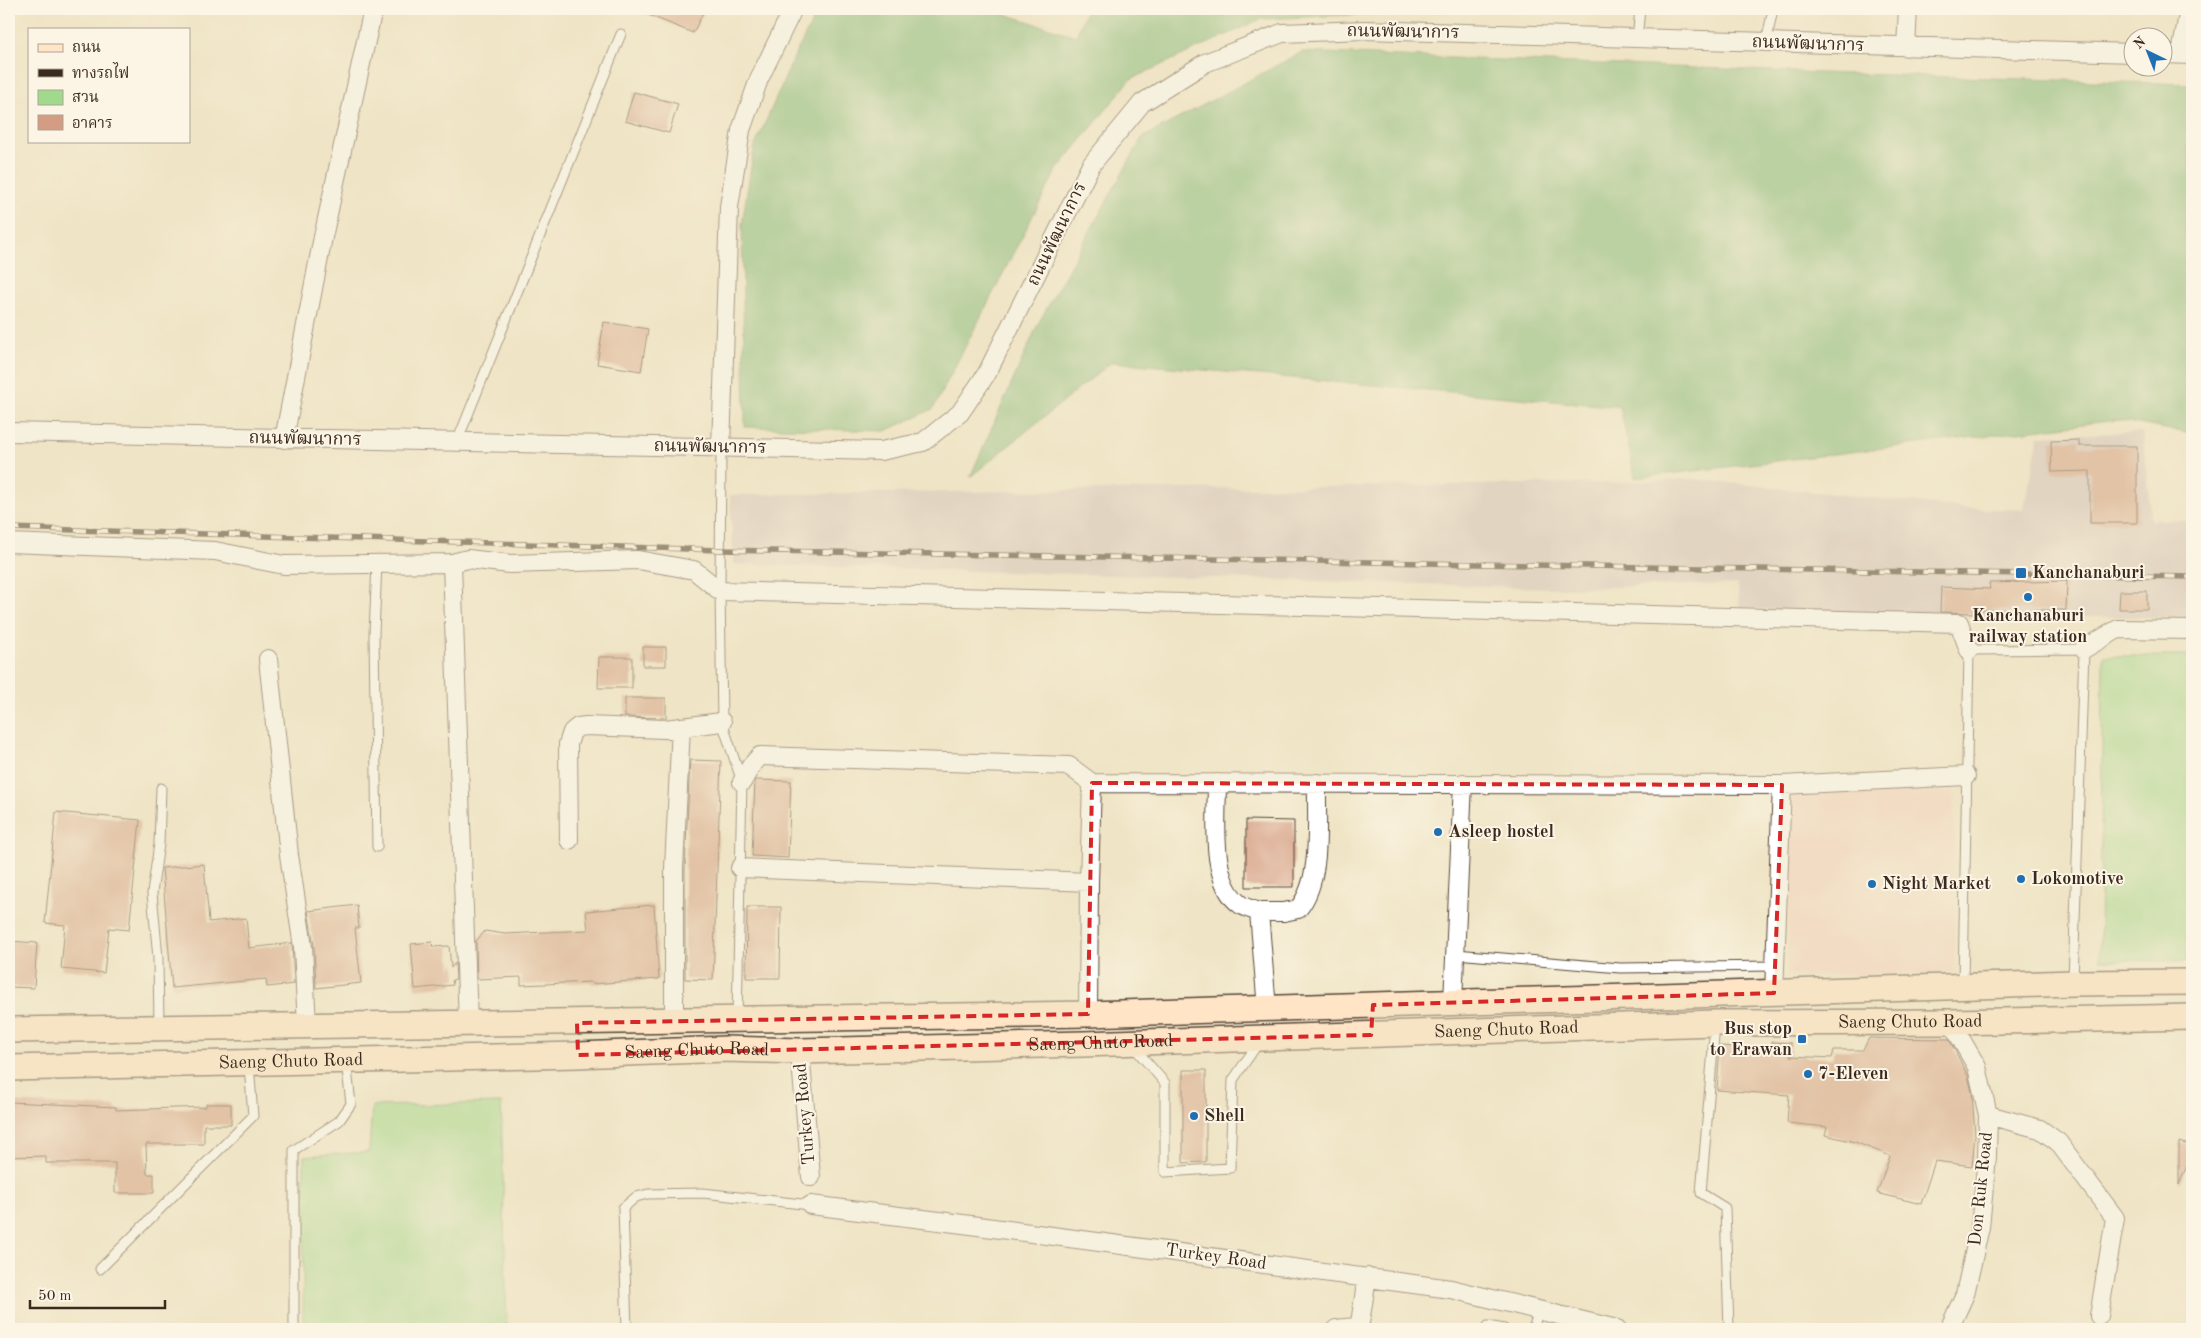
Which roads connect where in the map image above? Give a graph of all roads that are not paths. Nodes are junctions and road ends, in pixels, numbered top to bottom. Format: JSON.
{"nodes":[{"id":1,"x":373,"y":9,"type":"edge"},
{"id":2,"x":793,"y":9,"type":"edge"},
{"id":3,"x":1640,"y":9,"type":"edge"},
{"id":4,"x":1773,"y":9,"type":"edge"},
{"id":5,"x":1908,"y":9,"type":"edge"},
{"id":6,"x":2188,"y":9,"type":"edge"},
{"id":7,"x":621,"y":34,"type":"dead end"},
{"id":8,"x":1637,"y":39,"type":"junction"},
{"id":9,"x":1766,"y":43,"type":"junction"},
{"id":10,"x":1906,"y":47,"type":"junction"},
{"id":11,"x":2124,"y":53,"type":"edge"},
{"id":12,"x":2174,"y":54,"type":"edge"},
{"id":13,"x":2187,"y":54,"type":"edge"},
{"id":14,"x":9,"y":432,"type":"edge"},
{"id":15,"x":284,"y":439,"type":"junction"},
{"id":16,"x":457,"y":442,"type":"junction"},
{"id":17,"x":721,"y":448,"type":"junction"},
{"id":18,"x":9,"y":543,"type":"edge"},
{"id":19,"x":377,"y":563,"type":"junction"},
{"id":20,"x":452,"y":563,"type":"junction"},
{"id":21,"x":720,"y":591,"type":"junction"},
{"id":22,"x":2192,"y":630,"type":"edge"},
{"id":23,"x":2084,"y":648,"type":"junction"},
{"id":24,"x":1969,"y":650,"type":"junction"},
{"id":25,"x":268,"y":660,"type":"dead end"},
{"id":26,"x":722,"y":722,"type":"junction"},
{"id":27,"x":681,"y":727,"type":"junction"},
{"id":28,"x":1966,"y":776,"type":"junction"},
{"id":29,"x":742,"y":782,"type":"junction"},
{"id":30,"x":1092,"y":783,"type":"junction"},
{"id":31,"x":1217,"y":783,"type":"junction"},
{"id":32,"x":1317,"y":783,"type":"junction"},
{"id":33,"x":1463,"y":783,"type":"junction"},
{"id":34,"x":1782,"y":786,"type":"junction"},
{"id":35,"x":161,"y":788,"type":"dead end"},
{"id":36,"x":569,"y":840,"type":"dead end"},
{"id":37,"x":377,"y":847,"type":"dead end"},
{"id":38,"x":740,"y":868,"type":"junction"},
{"id":39,"x":1089,"y":882,"type":"junction"},
{"id":40,"x":1259,"y":912,"type":"junction"},
{"id":41,"x":1456,"y":954,"type":"junction"},
{"id":42,"x":1775,"y":966,"type":"junction"},
{"id":43,"x":2192,"y":982,"type":"edge"},
{"id":44,"x":2073,"y":983,"type":"junction"},
{"id":45,"x":1963,"y":988,"type":"junction"},
{"id":46,"x":1774,"y":993,"type":"junction"},
{"id":47,"x":1453,"y":1002,"type":"junction"},
{"id":48,"x":1373,"y":1005,"type":"junction"},
{"id":49,"x":1266,"y":1009,"type":"junction"},
{"id":50,"x":1088,"y":1014,"type":"junction"},
{"id":51,"x":2192,"y":1017,"type":"edge"},
{"id":52,"x":674,"y":1021,"type":"junction"},
{"id":53,"x":737,"y":1021,"type":"junction"},
{"id":54,"x":1951,"y":1022,"type":"junction"},
{"id":55,"x":577,"y":1023,"type":"junction"},
{"id":56,"x":1715,"y":1023,"type":"junction"},
{"id":57,"x":468,"y":1024,"type":"junction"},
{"id":58,"x":307,"y":1026,"type":"junction"},
{"id":59,"x":159,"y":1028,"type":"junction"},
{"id":60,"x":9,"y":1030,"type":"edge"},
{"id":61,"x":1371,"y":1035,"type":"junction"},
{"id":62,"x":1262,"y":1038,"type":"junction"},
{"id":63,"x":1130,"y":1042,"type":"junction"},
{"id":64,"x":1083,"y":1044,"type":"junction"},
{"id":65,"x":800,"y":1051,"type":"junction"},
{"id":66,"x":578,"y":1055,"type":"junction"},
{"id":67,"x":346,"y":1061,"type":"junction"},
{"id":68,"x":249,"y":1063,"type":"junction"},
{"id":69,"x":9,"y":1068,"type":"edge"},
{"id":70,"x":1988,"y":1115,"type":"junction"},
{"id":71,"x":812,"y":1177,"type":"dead end"},
{"id":72,"x":811,"y":1205,"type":"joint"},
{"id":73,"x":100,"y":1269,"type":"dead end"},
{"id":74,"x":1367,"y":1277,"type":"junction"},
{"id":75,"x":1539,"y":1310,"type":"junction"},
{"id":76,"x":2099,"y":1316,"type":"dead end"},
{"id":77,"x":294,"y":1329,"type":"edge"},
{"id":78,"x":627,"y":1329,"type":"edge"},
{"id":79,"x":1336,"y":1329,"type":"edge"},
{"id":80,"x":1487,"y":1329,"type":"edge"},
{"id":81,"x":1504,"y":1329,"type":"edge"},
{"id":82,"x":1533,"y":1329,"type":"edge"},
{"id":83,"x":1617,"y":1329,"type":"edge"},
{"id":84,"x":1729,"y":1329,"type":"edge"},
{"id":85,"x":1949,"y":1329,"type":"edge"}],
"edges":[{"from":1,"to":15,"type":"street"},
{"from":2,"to":17,"type":"street"},
{"from":3,"to":8,"type":"lane"},
{"from":4,"to":9,"type":"lane"},
{"from":5,"to":10,"type":"street"},
{"from":6,"to":13,"type":"street"},
{"from":7,"to":16,"type":"lane"},
{"from":8,"to":9,"type":"street","name":"ถนนพัฒนาการ"},
{"from":8,"to":17,"type":"street","name":"ถนนพัฒนาการ"},
{"from":9,"to":10,"type":"street","name":"ถนนพัฒนาการ"},
{"from":10,"to":11,"type":"street","name":"ถนนพัฒนาการ"},
{"from":12,"to":13,"type":"street"},
{"from":14,"to":15,"type":"street","name":"ถนนพัฒนาการ"},
{"from":15,"to":16,"type":"street","name":"ถนนพัฒนาการ"},
{"from":16,"to":17,"type":"street","name":"ถนนพัฒนาการ"},
{"from":17,"to":21,"type":"lane"},
{"from":18,"to":19,"type":"street"},
{"from":19,"to":20,"type":"street"},
{"from":19,"to":37,"type":"lane"},
{"from":20,"to":21,"type":"street"},
{"from":20,"to":57,"type":"street"},
{"from":21,"to":24,"type":"street"},
{"from":21,"to":26,"type":"lane"},
{"from":22,"to":23,"type":"street"},
{"from":23,"to":24,"type":"lane"},
{"from":23,"to":44,"type":"lane"},
{"from":24,"to":28,"type":"lane"},
{"from":25,"to":58,"type":"street"},
{"from":26,"to":27,"type":"street"},
{"from":26,"to":29,"type":"lane"},
{"from":27,"to":36,"type":"street"},
{"from":27,"to":52,"type":"street"},
{"from":28,"to":34,"type":"street"},
{"from":28,"to":45,"type":"lane"},
{"from":29,"to":30,"type":"street"},
{"from":29,"to":38,"type":"lane"},
{"from":30,"to":31,"type":"street"},
{"from":30,"to":39,"type":"street"},
{"from":31,"to":32,"type":"street"},
{"from":31,"to":40,"type":"street"},
{"from":32,"to":33,"type":"street"},
{"from":32,"to":40,"type":"street"},
{"from":33,"to":34,"type":"street"},
{"from":33,"to":41,"type":"street"},
{"from":34,"to":42,"type":"street"},
{"from":35,"to":59,"type":"lane"},
{"from":38,"to":39,"type":"street"},
{"from":38,"to":53,"type":"lane"},
{"from":39,"to":50,"type":"street"},
{"from":40,"to":49,"type":"street"},
{"from":41,"to":42,"type":"lane"},
{"from":41,"to":47,"type":"street"},
{"from":42,"to":46,"type":"street"},
{"from":43,"to":44,"type":"main road","name":"Saeng Chuto Road"},
{"from":44,"to":45,"type":"main road","name":"Saeng Chuto Road"},
{"from":45,"to":46,"type":"main road","name":"Saeng Chuto Road"},
{"from":46,"to":47,"type":"main road","name":"Saeng Chuto Road"},
{"from":47,"to":48,"type":"main road","name":"Saeng Chuto Road"},
{"from":48,"to":49,"type":"main road","name":"Saeng Chuto Road"},
{"from":48,"to":61,"type":"main road"},
{"from":49,"to":50,"type":"main road","name":"Saeng Chuto Road"},
{"from":50,"to":53,"type":"main road","name":"Saeng Chuto Road"},
{"from":50,"to":64,"type":"main road"},
{"from":51,"to":54,"type":"main road","name":"Saeng Chuto Road"},
{"from":52,"to":53,"type":"main road","name":"Saeng Chuto Road"},
{"from":52,"to":55,"type":"main road","name":"Saeng Chuto Road"},
{"from":54,"to":56,"type":"main road","name":"Saeng Chuto Road"},
{"from":54,"to":70,"type":"street","name":"Don Ruk Road"},
{"from":55,"to":57,"type":"main road","name":"Saeng Chuto Road"},
{"from":55,"to":66,"type":"main road"},
{"from":56,"to":61,"type":"main road","name":"Saeng Chuto Road"},
{"from":56,"to":84,"type":"lane"},
{"from":57,"to":58,"type":"main road","name":"Saeng Chuto Road"},
{"from":58,"to":59,"type":"main road","name":"Saeng Chuto Road"},
{"from":59,"to":60,"type":"main road","name":"Saeng Chuto Road"},
{"from":61,"to":62,"type":"main road","name":"Saeng Chuto Road"},
{"from":62,"to":63,"type":"main road","name":"Saeng Chuto Road"},
{"from":62,"to":63,"type":"lane"},
{"from":63,"to":64,"type":"main road","name":"Saeng Chuto Road"},
{"from":64,"to":65,"type":"main road","name":"Saeng Chuto Road"},
{"from":65,"to":66,"type":"main road","name":"Saeng Chuto Road"},
{"from":65,"to":71,"type":"street","name":"Turkey Road"},
{"from":66,"to":67,"type":"main road","name":"Saeng Chuto Road"},
{"from":67,"to":68,"type":"main road","name":"Saeng Chuto Road"},
{"from":67,"to":77,"type":"lane"},
{"from":68,"to":69,"type":"main road","name":"Saeng Chuto Road"},
{"from":68,"to":73,"type":"lane"},
{"from":70,"to":76,"type":"street"},
{"from":70,"to":85,"type":"street","name":"Don Ruk Road"},
{"from":72,"to":74,"type":"street","name":"Turkey Road"},
{"from":72,"to":78,"type":"lane"},
{"from":74,"to":75,"type":"street","name":"Turkey Road"},
{"from":74,"to":79,"type":"street"},
{"from":75,"to":82,"type":"lane"},
{"from":75,"to":83,"type":"street","name":"Turkey Road"},
{"from":80,"to":81,"type":"lane"}]}
